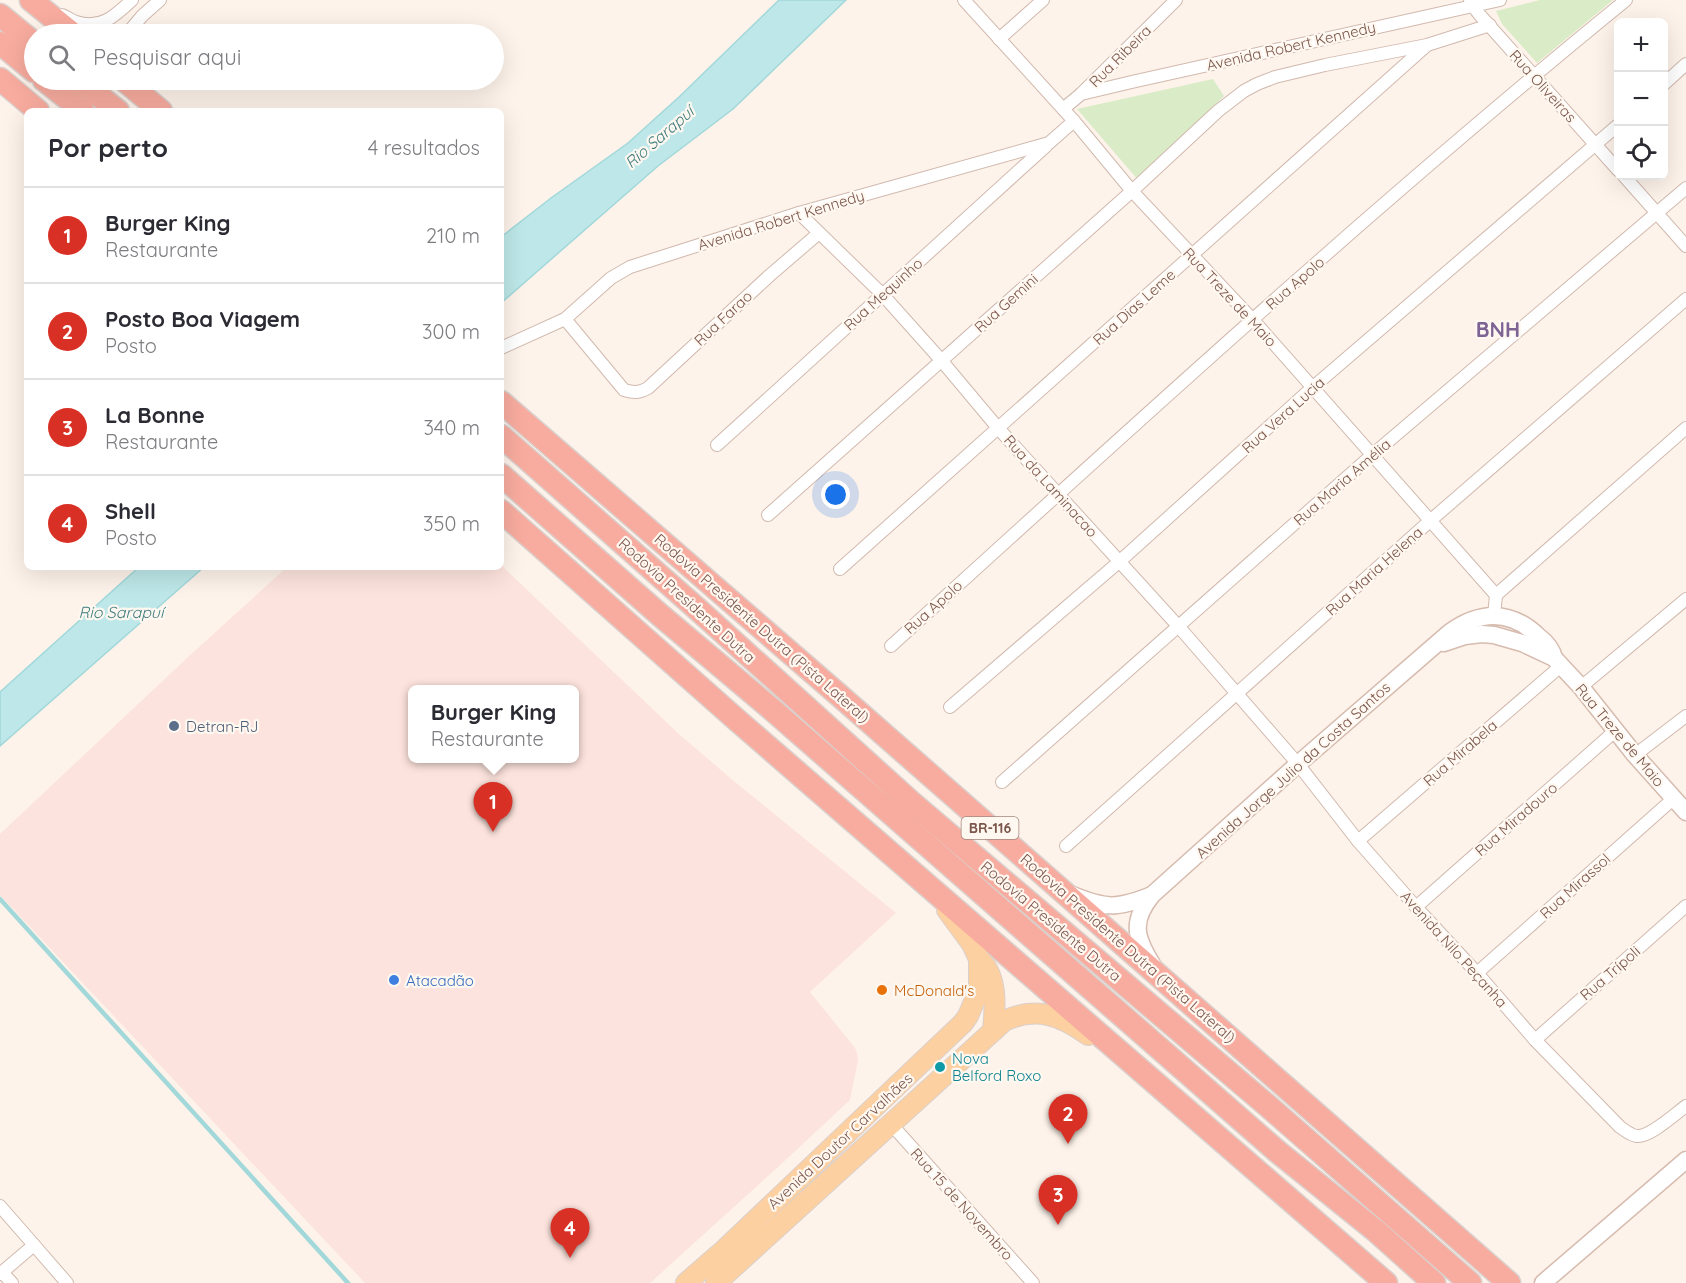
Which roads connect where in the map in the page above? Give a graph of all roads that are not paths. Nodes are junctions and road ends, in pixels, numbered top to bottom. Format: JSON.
{"nodes":[{"id":1,"x":132,"y":0,"type":"edge"},
{"id":2,"x":160,"y":0,"type":"edge"},
{"id":3,"x":964,"y":0,"type":"edge"},
{"id":4,"x":1043,"y":0,"type":"edge"},
{"id":5,"x":1176,"y":0,"type":"edge"},
{"id":6,"x":1500,"y":0,"type":"edge"},
{"id":7,"x":1626,"y":0,"type":"edge"},
{"id":8,"x":33,"y":2,"type":"edge"},
{"id":9,"x":1471,"y":3,"type":"edge"},
{"id":10,"x":0,"y":15,"type":"edge"},
{"id":11,"x":60,"y":24,"type":"edge"},
{"id":12,"x":135,"y":24,"type":"edge"},
{"id":13,"x":1490,"y":26,"type":"junction"},
{"id":14,"x":24,"y":35,"type":"edge"},
{"id":15,"x":999,"y":39,"type":"junction"},
{"id":16,"x":0,"y":43,"type":"edge"},
{"id":17,"x":1427,"y":45,"type":"junction"},
{"id":18,"x":24,"y":63,"type":"edge"},
{"id":19,"x":1686,"y":64,"type":"edge"},
{"id":20,"x":1533,"y":75,"type":"junction"},
{"id":21,"x":0,"y":79,"type":"edge"},
{"id":22,"x":1668,"y":80,"type":"edge"},
{"id":23,"x":57,"y":90,"type":"edge"},
{"id":24,"x":92,"y":90,"type":"edge"},
{"id":25,"x":136,"y":90,"type":"edge"},
{"id":26,"x":143,"y":90,"type":"edge"},
{"id":27,"x":1244,"y":91,"type":"joint"},
{"id":28,"x":1081,"y":94,"type":"junction"},
{"id":29,"x":154,"y":105,"type":"edge"},
{"id":30,"x":34,"y":108,"type":"edge"},
{"id":31,"x":79,"y":108,"type":"edge"},
{"id":32,"x":114,"y":108,"type":"edge"},
{"id":33,"x":1063,"y":109,"type":"junction"},
{"id":34,"x":1074,"y":121,"type":"junction"},
{"id":35,"x":1617,"y":126,"type":"edge"},
{"id":36,"x":1049,"y":143,"type":"junction"},
{"id":37,"x":1596,"y":145,"type":"junction"},
{"id":38,"x":1614,"y":165,"type":"edge"},
{"id":39,"x":1628,"y":180,"type":"edge"},
{"id":40,"x":1686,"y":188,"type":"edge"},
{"id":41,"x":1132,"y":192,"type":"junction"},
{"id":42,"x":1658,"y":212,"type":"junction"},
{"id":43,"x":799,"y":213,"type":"junction"},
{"id":44,"x":819,"y":232,"type":"junction"},
{"id":45,"x":1686,"y":246,"type":"edge"},
{"id":46,"x":1192,"y":255,"type":"junction"},
{"id":47,"x":882,"y":294,"type":"junction"},
{"id":48,"x":1686,"y":299,"type":"edge"},
{"id":49,"x":566,"y":319,"type":"junction"},
{"id":50,"x":1253,"y":320,"type":"junction"},
{"id":51,"x":504,"y":347,"type":"edge"},
{"id":52,"x":941,"y":360,"type":"junction"},
{"id":53,"x":1312,"y":388,"type":"junction"},
{"id":54,"x":504,"y":405,"type":"edge"},
{"id":55,"x":998,"y":428,"type":"junction"},
{"id":56,"x":1686,"y":428,"type":"edge"},
{"id":57,"x":504,"y":439,"type":"edge"},
{"id":58,"x":717,"y":445,"type":"dead end"},
{"id":59,"x":1371,"y":456,"type":"junction"},
{"id":60,"x":504,"y":478,"type":"edge"},
{"id":61,"x":1058,"y":494,"type":"junction"},
{"id":62,"x":504,"y":514,"type":"edge"},
{"id":63,"x":768,"y":514,"type":"dead end"},
{"id":64,"x":1431,"y":520,"type":"junction"},
{"id":65,"x":1120,"y":561,"type":"junction"},
{"id":66,"x":840,"y":569,"type":"dead end"},
{"id":67,"x":1496,"y":595,"type":"junction"},
{"id":68,"x":1686,"y":599,"type":"edge"},
{"id":69,"x":1494,"y":616,"type":"junction"},
{"id":70,"x":1179,"y":627,"type":"junction"},
{"id":71,"x":1434,"y":645,"type":"junction"},
{"id":72,"x":891,"y":646,"type":"dead end"},
{"id":73,"x":1558,"y":662,"type":"junction"},
{"id":74,"x":1581,"y":687,"type":"junction"},
{"id":75,"x":1235,"y":694,"type":"junction"},
{"id":76,"x":950,"y":707,"type":"dead end"},
{"id":77,"x":1686,"y":716,"type":"edge"},
{"id":78,"x":1615,"y":731,"type":"junction"},
{"id":79,"x":1635,"y":755,"type":"junction"},
{"id":80,"x":1298,"y":764,"type":"junction"},
{"id":81,"x":1002,"y":782,"type":"dead end"},
{"id":82,"x":1673,"y":799,"type":"junction"},
{"id":83,"x":1686,"y":812,"type":"edge"},
{"id":84,"x":1358,"y":841,"type":"junction"},
{"id":85,"x":1066,"y":846,"type":"dead end"},
{"id":86,"x":1060,"y":889,"type":"junction"},
{"id":87,"x":936,"y":893,"type":"junction"},
{"id":88,"x":1152,"y":895,"type":"junction"},
{"id":89,"x":1686,"y":906,"type":"edge"},
{"id":90,"x":1416,"y":907,"type":"junction"},
{"id":91,"x":979,"y":959,"type":"junction"},
{"id":92,"x":1477,"y":973,"type":"junction"},
{"id":93,"x":1163,"y":979,"type":"junction"},
{"id":94,"x":993,"y":1031,"type":"junction"},
{"id":95,"x":1535,"y":1040,"type":"junction"},
{"id":96,"x":1135,"y":1065,"type":"junction"},
{"id":97,"x":1686,"y":1106,"type":"edge"},
{"id":98,"x":891,"y":1124,"type":"junction"},
{"id":99,"x":1686,"y":1160,"type":"edge"},
{"id":100,"x":0,"y":1206,"type":"edge"},
{"id":101,"x":34,"y":1245,"type":"junction"},
{"id":102,"x":1,"y":1273,"type":"edge"},
{"id":103,"x":722,"y":1280,"type":"edge"},
{"id":104,"x":1546,"y":1280,"type":"edge"},
{"id":105,"x":12,"y":1283,"type":"edge"},
{"id":106,"x":68,"y":1283,"type":"edge"},
{"id":107,"x":686,"y":1283,"type":"edge"},
{"id":108,"x":1033,"y":1283,"type":"edge"},
{"id":109,"x":1386,"y":1283,"type":"edge"},
{"id":110,"x":1434,"y":1283,"type":"edge"},
{"id":111,"x":1470,"y":1283,"type":"edge"},
{"id":112,"x":1509,"y":1283,"type":"edge"}],
"edges":[{"from":1,"to":8,"type":"street"},
{"from":2,"to":12,"type":"street"},
{"from":3,"to":15,"type":"street","name":"Rua Treze de Maio"},
{"from":4,"to":15,"type":"street"},
{"from":5,"to":28,"type":"street","name":"Rua Ribeira"},
{"from":6,"to":9,"type":"street","name":"Avenida Robert Kennedy"},
{"from":7,"to":20,"type":"street","name":"Rua Apolo"},
{"from":8,"to":11,"type":"highway"},
{"from":9,"to":13,"type":"street","name":"Rua Oliveiras"},
{"from":9,"to":28,"type":"street","name":"Avenida Robert Kennedy"},
{"from":10,"to":14,"type":"highway"},
{"from":13,"to":17,"type":"street","name":"Avenida Robert Kennedy"},
{"from":13,"to":20,"type":"street","name":"Rua Oliveiras"},
{"from":15,"to":33,"type":"street","name":"Rua Treze de Maio"},
{"from":16,"to":18,"type":"highway"},
{"from":17,"to":27,"type":"street","name":"Avenida Robert Kennedy"},
{"from":17,"to":46,"type":"street","name":"Rua Dias Leme"},
{"from":19,"to":22,"type":"street"},
{"from":20,"to":37,"type":"street","name":"Rua Oliveiras"},
{"from":20,"to":50,"type":"street","name":"Rua Apolo"},
{"from":21,"to":30,"type":"highway"},
{"from":23,"to":31,"type":"highway"},
{"from":24,"to":32,"type":"highway"},
{"from":25,"to":29,"type":"highway"},
{"from":26,"to":29,"type":"street"},
{"from":27,"to":41,"type":"street","name":"Rua Gemini"},
{"from":28,"to":33,"type":"street","name":"Rua Ribeira"},
{"from":33,"to":34,"type":"street","name":"Rua Treze de Maio"},
{"from":34,"to":36,"type":"street","name":"Avenida Robert Kennedy"},
{"from":34,"to":41,"type":"street","name":"Rua Treze de Maio"},
{"from":35,"to":37,"type":"street","name":"Rua Vera Lucia"},
{"from":36,"to":43,"type":"street","name":"Avenida Robert Kennedy"},
{"from":36,"to":47,"type":"street","name":"Rua Mequinho"},
{"from":37,"to":38,"type":"street","name":"Rua Oliveiras"},
{"from":37,"to":53,"type":"street","name":"Rua Vera Lucia"},
{"from":39,"to":42,"type":"street"},
{"from":40,"to":42,"type":"street","name":"Rua Maria Amélia"},
{"from":41,"to":46,"type":"street","name":"Rua Treze de Maio"},
{"from":41,"to":52,"type":"street","name":"Rua Gemini"},
{"from":42,"to":45,"type":"street"},
{"from":42,"to":59,"type":"street","name":"Rua Maria Amélia"},
{"from":43,"to":44,"type":"street","name":"Rua da Laminacao"},
{"from":43,"to":49,"type":"street","name":"Avenida Robert Kennedy"},
{"from":44,"to":47,"type":"street","name":"Rua da Laminacao"},
{"from":44,"to":49,"type":"street","name":"Rua Farao"},
{"from":46,"to":50,"type":"street","name":"Rua Treze de Maio"},
{"from":46,"to":55,"type":"street","name":"Rua Dias Leme"},
{"from":47,"to":52,"type":"street","name":"Rua da Laminacao"},
{"from":47,"to":58,"type":"street","name":"Rua Mequinho"},
{"from":48,"to":64,"type":"street","name":"Rua Maria Helena"},
{"from":49,"to":51,"type":"street","name":"Avenida Robert Kennedy"},
{"from":50,"to":53,"type":"street","name":"Rua Treze de Maio"},
{"from":50,"to":61,"type":"street","name":"Rua Apolo"},
{"from":52,"to":55,"type":"street","name":"Rua da Laminacao"},
{"from":52,"to":63,"type":"street","name":"Rua Gemini"},
{"from":53,"to":59,"type":"street","name":"Rua Treze de Maio"},
{"from":53,"to":65,"type":"street","name":"Rua Vera Lucia"},
{"from":54,"to":86,"type":"highway","name":"Rodovia Presidente Dutra (Pista Lateral)","number":"BR-116"},
{"from":55,"to":61,"type":"street","name":"Rua da Laminacao"},
{"from":55,"to":66,"type":"street","name":"Rua Dias Leme"},
{"from":56,"to":67,"type":"street"},
{"from":57,"to":111,"type":"highway","name":"Rodovia Presidente Dutra","number":"BR-116"},
{"from":59,"to":64,"type":"street","name":"Rua Treze de Maio"},
{"from":59,"to":70,"type":"street","name":"Rua Maria Amélia"},
{"from":60,"to":110,"type":"highway","name":"Rodovia Presidente Dutra"},
{"from":61,"to":65,"type":"street","name":"Rua da Laminacao"},
{"from":61,"to":72,"type":"street","name":"Rua Apolo"},
{"from":62,"to":87,"type":"highway"},
{"from":64,"to":67,"type":"street","name":"Rua Treze de Maio"},
{"from":64,"to":75,"type":"street","name":"Rua Maria Helena"},
{"from":65,"to":70,"type":"street","name":"Rua da Laminacao"},
{"from":65,"to":76,"type":"street","name":"Rua Vera Lucia"},
{"from":67,"to":69,"type":"street"},
{"from":68,"to":74,"type":"street"},
{"from":69,"to":71,"type":"main road","name":"Rua Treze de Maio"},
{"from":69,"to":73,"type":"main road","name":"Rua Treze de Maio"},
{"from":70,"to":75,"type":"street","name":"Rua da Laminacao"},
{"from":70,"to":81,"type":"street","name":"Rua Maria Amélia"},
{"from":71,"to":73,"type":"main road","name":"Rua Treze de Maio"},
{"from":71,"to":80,"type":"main road","name":"Avenida Jorge Julio da Costa Santos"},
{"from":73,"to":74,"type":"main road","name":"Rua Treze de Maio"},
{"from":73,"to":84,"type":"street","name":"Rua Mirabela"},
{"from":74,"to":78,"type":"main road","name":"Rua Treze de Maio"},
{"from":75,"to":80,"type":"street","name":"Rua da Laminacao"},
{"from":75,"to":85,"type":"street","name":"Rua Maria Helena"},
{"from":77,"to":79,"type":"street"},
{"from":78,"to":79,"type":"main road","name":"Rua Treze de Maio"},
{"from":78,"to":90,"type":"street","name":"Rua Miradouro"},
{"from":79,"to":82,"type":"main road","name":"Rua Treze de Maio"},
{"from":80,"to":84,"type":"street","name":"Avenida Nilo Peçanha"},
{"from":80,"to":88,"type":"main road","name":"Avenida Jorge Julio da Costa Santos"},
{"from":82,"to":83,"type":"main road","name":"Rua Treze de Maio"},
{"from":82,"to":92,"type":"street","name":"Rua Mirassol"},
{"from":84,"to":90,"type":"street","name":"Avenida Nilo Peçanha"},
{"from":86,"to":88,"type":"main road"},
{"from":86,"to":93,"type":"highway","name":"Rodovia Presidente Dutra (Pista Lateral)","number":"BR-116"},
{"from":87,"to":91,"type":"main road","name":"Avenida Doutor Carvalhães"},
{"from":87,"to":96,"type":"highway"},
{"from":88,"to":93,"type":"main road"},
{"from":89,"to":95,"type":"street","name":"Rua Trípoli"},
{"from":90,"to":92,"type":"street","name":"Avenida Nilo Peçanha"},
{"from":91,"to":94,"type":"main road"},
{"from":91,"to":107,"type":"main road","name":"Avenida Doutor Carvalhães"},
{"from":92,"to":95,"type":"street","name":"Avenida Nilo Peçanha"},
{"from":93,"to":112,"type":"highway","name":"Rodovia Presidente Dutra (Pista Lateral)","number":"BR-116"},
{"from":94,"to":96,"type":"main road"},
{"from":94,"to":98,"type":"main road"},
{"from":95,"to":97,"type":"street","name":"Avenida Nilo Peçanha"},
{"from":96,"to":109,"type":"highway"},
{"from":98,"to":103,"type":"main road"},
{"from":98,"to":108,"type":"street","name":"Rua 15 de Novembro"},
{"from":99,"to":104,"type":"main road"},
{"from":100,"to":101,"type":"street"},
{"from":101,"to":102,"type":"street"},
{"from":101,"to":106,"type":"street"},
{"from":102,"to":105,"type":"street"}]}
